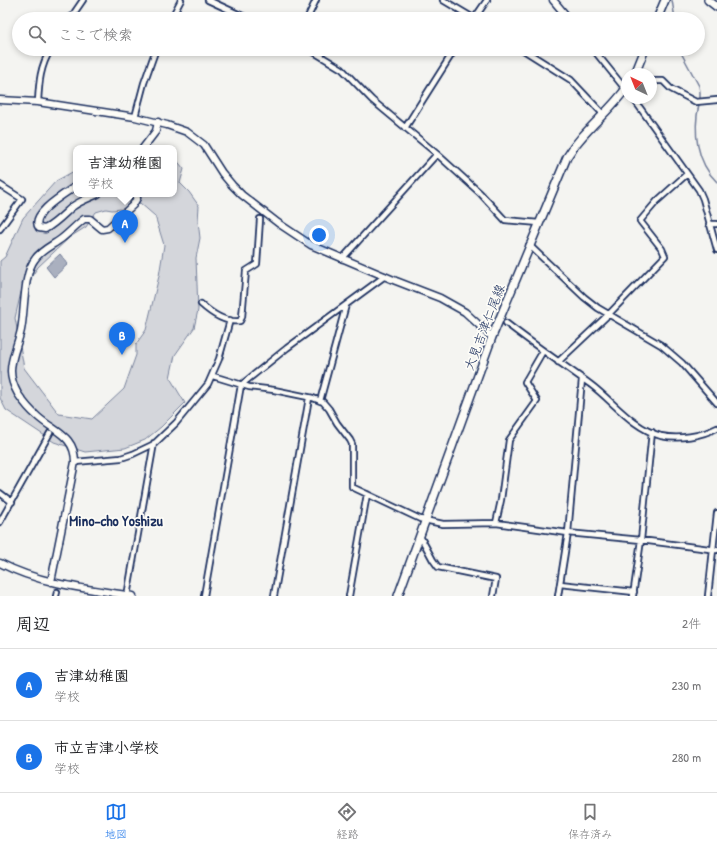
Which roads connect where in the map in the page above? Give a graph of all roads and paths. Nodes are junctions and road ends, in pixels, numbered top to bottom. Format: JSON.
{"nodes":[{"id":1,"x":83,"y":0,"type":"edge"},
{"id":2,"x":181,"y":0,"type":"edge"},
{"id":3,"x":208,"y":0,"type":"edge"},
{"id":4,"x":316,"y":0,"type":"edge"},
{"id":5,"x":443,"y":0,"type":"edge"},
{"id":6,"x":487,"y":0,"type":"edge"},
{"id":7,"x":553,"y":0,"type":"edge"},
{"id":8,"x":665,"y":0,"type":"edge"},
{"id":9,"x":706,"y":2,"type":"edge"},
{"id":10,"x":717,"y":6,"type":"edge"},
{"id":11,"x":75,"y":12,"type":"edge"},
{"id":12,"x":175,"y":12,"type":"edge"},
{"id":13,"x":234,"y":12,"type":"edge"},
{"id":14,"x":310,"y":12,"type":"edge"},
{"id":15,"x":463,"y":12,"type":"edge"},
{"id":16,"x":479,"y":12,"type":"edge"},
{"id":17,"x":563,"y":12,"type":"edge"},
{"id":18,"x":660,"y":12,"type":"edge"},
{"id":19,"x":48,"y":56,"type":"edge"},
{"id":20,"x":153,"y":56,"type":"edge"},
{"id":21,"x":321,"y":56,"type":"edge"},
{"id":22,"x":451,"y":56,"type":"edge"},
{"id":23,"x":533,"y":56,"type":"edge"},
{"id":24,"x":599,"y":56,"type":"edge"},
{"id":25,"x":643,"y":56,"type":"edge"},
{"id":26,"x":639,"y":68,"type":"edge"},
{"id":27,"x":657,"y":81,"type":"edge"},
{"id":28,"x":621,"y":82,"type":"edge"},
{"id":29,"x":621,"y":95,"type":"edge"},
{"id":30,"x":0,"y":100,"type":"edge"},
{"id":31,"x":717,"y":100,"type":"edge"},
{"id":32,"x":38,"y":102,"type":"junction"},
{"id":33,"x":636,"y":104,"type":"edge"},
{"id":34,"x":603,"y":114,"type":"junction"},
{"id":35,"x":135,"y":117,"type":"junction"},
{"id":36,"x":158,"y":122,"type":"junction"},
{"id":37,"x":405,"y":128,"type":"junction"},
{"id":38,"x":145,"y":145,"type":"edge"},
{"id":39,"x":437,"y":154,"type":"junction"},
{"id":40,"x":687,"y":174,"type":"junction"},
{"id":41,"x":0,"y":186,"type":"edge"},
{"id":42,"x":73,"y":188,"type":"edge"},
{"id":43,"x":91,"y":197,"type":"edge"},
{"id":44,"x":136,"y":197,"type":"edge"},
{"id":45,"x":260,"y":219,"type":"dead end"},
{"id":46,"x":539,"y":223,"type":"junction"},
{"id":47,"x":709,"y":224,"type":"junction"},
{"id":48,"x":717,"y":224,"type":"edge"},
{"id":49,"x":0,"y":229,"type":"edge"},
{"id":50,"x":529,"y":245,"type":"junction"},
{"id":51,"x":717,"y":250,"type":"edge"},
{"id":52,"x":342,"y":259,"type":"junction"},
{"id":53,"x":385,"y":276,"type":"junction"},
{"id":54,"x":201,"y":304,"type":"dead end"},
{"id":55,"x":346,"y":305,"type":"junction"},
{"id":56,"x":609,"y":314,"type":"junction"},
{"id":57,"x":230,"y":320,"type":"junction"},
{"id":58,"x":506,"y":324,"type":"dead end"},
{"id":59,"x":492,"y":337,"type":"junction"},
{"id":60,"x":542,"y":351,"type":"junction"},
{"id":61,"x":558,"y":362,"type":"junction"},
{"id":62,"x":213,"y":376,"type":"junction"},
{"id":63,"x":582,"y":379,"type":"junction"},
{"id":64,"x":240,"y":385,"type":"junction"},
{"id":65,"x":308,"y":398,"type":"junction"},
{"id":66,"x":320,"y":401,"type":"junction"},
{"id":67,"x":717,"y":403,"type":"edge"},
{"id":68,"x":717,"y":428,"type":"edge"},
{"id":69,"x":652,"y":432,"type":"junction"},
{"id":70,"x":50,"y":433,"type":"dead end"},
{"id":71,"x":154,"y":443,"type":"junction"},
{"id":72,"x":75,"y":462,"type":"junction"},
{"id":73,"x":0,"y":493,"type":"edge"},
{"id":74,"x":368,"y":494,"type":"junction"},
{"id":75,"x":12,"y":502,"type":"junction"},
{"id":76,"x":717,"y":513,"type":"edge"},
{"id":77,"x":425,"y":520,"type":"junction"},
{"id":78,"x":0,"y":522,"type":"edge"},
{"id":79,"x":496,"y":523,"type":"junction"},
{"id":80,"x":568,"y":533,"type":"junction"},
{"id":81,"x":420,"y":536,"type":"junction"},
{"id":82,"x":641,"y":540,"type":"junction"},
{"id":83,"x":715,"y":550,"type":"edge"},
{"id":84,"x":0,"y":563,"type":"edge"},
{"id":85,"x":51,"y":582,"type":"junction"},
{"id":86,"x":560,"y":584,"type":"junction"},
{"id":87,"x":633,"y":594,"type":"edge"},
{"id":88,"x":129,"y":596,"type":"edge"},
{"id":89,"x":204,"y":596,"type":"edge"},
{"id":90,"x":274,"y":596,"type":"edge"},
{"id":91,"x":350,"y":596,"type":"edge"},
{"id":92,"x":398,"y":596,"type":"edge"},
{"id":93,"x":493,"y":596,"type":"edge"},
{"id":94,"x":558,"y":596,"type":"edge"},
{"id":95,"x":708,"y":596,"type":"edge"}],
"edges":[{"from":1,"to":11,"type":"street"},
{"from":2,"to":12,"type":"street"},
{"from":3,"to":13,"type":"street"},
{"from":4,"to":14,"type":"street"},
{"from":5,"to":15,"type":"street"},
{"from":6,"to":16,"type":"street"},
{"from":7,"to":17,"type":"street"},
{"from":8,"to":18,"type":"main road"},
{"from":9,"to":10,"type":"main road"},
{"from":19,"to":32,"type":"street"},
{"from":20,"to":35,"type":"street"},
{"from":21,"to":37,"type":"street"},
{"from":22,"to":37,"type":"street"},
{"from":23,"to":34,"type":"street"},
{"from":24,"to":28,"type":"street"},
{"from":25,"to":26,"type":"main road"},
{"from":27,"to":31,"type":"street"},
{"from":29,"to":34,"type":"main road","name":"大見吉津仁尾線"},
{"from":30,"to":32,"type":"street"},
{"from":32,"to":35,"type":"street"},
{"from":33,"to":40,"type":"street"},
{"from":34,"to":46,"type":"main road","name":"大見吉津仁尾線"},
{"from":35,"to":36,"type":"street"},
{"from":36,"to":38,"type":"street"},
{"from":36,"to":52,"type":"street"},
{"from":37,"to":39,"type":"street"},
{"from":39,"to":46,"type":"street"},
{"from":39,"to":52,"type":"street"},
{"from":40,"to":47,"type":"street"},
{"from":40,"to":56,"type":"street"},
{"from":41,"to":49,"type":"street"},
{"from":42,"to":43,"type":"street"},
{"from":44,"to":72,"type":"street"},
{"from":45,"to":57,"type":"street"},
{"from":46,"to":50,"type":"main road","name":"大見吉津仁尾線"},
{"from":47,"to":48,"type":"street"},
{"from":47,"to":51,"type":"street"},
{"from":50,"to":56,"type":"street"},
{"from":50,"to":59,"type":"main road","name":"大見吉津仁尾線"},
{"from":52,"to":53,"type":"street"},
{"from":53,"to":55,"type":"street"},
{"from":53,"to":59,"type":"street"},
{"from":54,"to":57,"type":"street"},
{"from":55,"to":64,"type":"street"},
{"from":55,"to":66,"type":"street"},
{"from":56,"to":61,"type":"street"},
{"from":56,"to":67,"type":"street"},
{"from":57,"to":62,"type":"street"},
{"from":58,"to":60,"type":"street"},
{"from":59,"to":77,"type":"main road","name":"大見吉津仁尾線"},
{"from":60,"to":61,"type":"street"},
{"from":60,"to":79,"type":"street"},
{"from":61,"to":63,"type":"street"},
{"from":62,"to":64,"type":"street"},
{"from":62,"to":71,"type":"street"},
{"from":63,"to":69,"type":"street"},
{"from":63,"to":80,"type":"street"},
{"from":64,"to":65,"type":"street"},
{"from":64,"to":89,"type":"street"},
{"from":65,"to":66,"type":"street"},
{"from":65,"to":90,"type":"street"},
{"from":66,"to":74,"type":"street"},
{"from":68,"to":69,"type":"street"},
{"from":69,"to":82,"type":"street"},
{"from":70,"to":75,"type":"street"},
{"from":71,"to":72,"type":"street"},
{"from":71,"to":88,"type":"street"},
{"from":72,"to":85,"type":"street"},
{"from":73,"to":75,"type":"street"},
{"from":74,"to":77,"type":"street"},
{"from":74,"to":91,"type":"street"},
{"from":75,"to":78,"type":"street"},
{"from":76,"to":83,"type":"street"},
{"from":77,"to":79,"type":"street"},
{"from":77,"to":81,"type":"main road","name":"大見吉津仁尾線"},
{"from":79,"to":80,"type":"street"},
{"from":80,"to":82,"type":"street"},
{"from":80,"to":86,"type":"street"},
{"from":81,"to":92,"type":"main road","name":"大見吉津仁尾線"},
{"from":81,"to":93,"type":"street"},
{"from":82,"to":83,"type":"street"},
{"from":82,"to":87,"type":"street"},
{"from":83,"to":95,"type":"street"},
{"from":84,"to":85,"type":"street"},
{"from":85,"to":88,"type":"street"},
{"from":86,"to":87,"type":"street"},
{"from":86,"to":94,"type":"street"}]}
